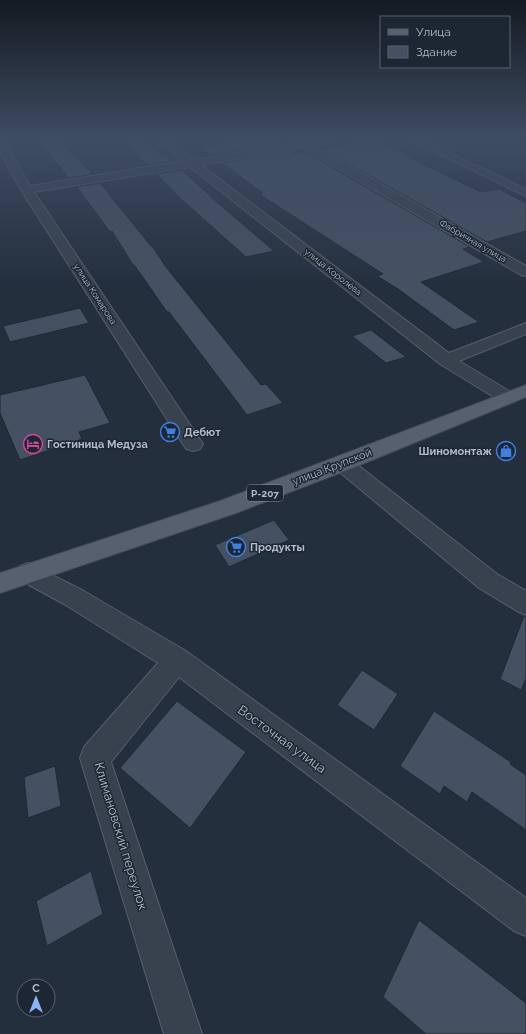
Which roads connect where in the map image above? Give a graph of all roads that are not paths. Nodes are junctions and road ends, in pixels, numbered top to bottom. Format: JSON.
{"nodes":[{"id":1,"x":37,"y":188,"type":"edge"},
{"id":2,"x":224,"y":188,"type":"edge"},
{"id":3,"x":380,"y":188,"type":"edge"},
{"id":4,"x":516,"y":188,"type":"edge"},
{"id":5,"x":27,"y":190,"type":"joint"},
{"id":6,"x":526,"y":193,"type":"edge"},
{"id":7,"x":526,"y":272,"type":"edge"},
{"id":8,"x":526,"y":328,"type":"edge"},
{"id":9,"x":446,"y":360,"type":"junction"},
{"id":10,"x":517,"y":394,"type":"edge"},
{"id":11,"x":193,"y":444,"type":"dead end"},
{"id":12,"x":343,"y":464,"type":"junction"},
{"id":13,"x":28,"y":573,"type":"junction"},
{"id":14,"x":0,"y":583,"type":"edge"},
{"id":15,"x":526,"y":604,"type":"edge"},
{"id":16,"x":177,"y":660,"type":"junction"},
{"id":17,"x":526,"y":919,"type":"edge"},
{"id":18,"x":184,"y":1034,"type":"edge"}],
"edges":[{"from":1,"to":5,"type":"street"},
{"from":2,"to":9,"type":"street","name":"улица Королёва"},
{"from":3,"to":7,"type":"street","name":"Фабричная улица"},
{"from":4,"to":6,"type":"street"},
{"from":5,"to":11,"type":"street","name":"улица Комарова"},
{"from":8,"to":9,"type":"street"},
{"from":9,"to":10,"type":"street","name":"улица Королёва"},
{"from":10,"to":12,"type":"main road","name":"улица Крупской","number":"Р-207"},
{"from":12,"to":13,"type":"main road","name":"улица Крупской","number":"Р-207"},
{"from":12,"to":15,"type":"street"},
{"from":13,"to":14,"type":"main road","name":"улица Крупской","number":"Р-207"},
{"from":13,"to":16,"type":"street","name":"Восточная улица"},
{"from":16,"to":17,"type":"street","name":"Восточная улица"},
{"from":16,"to":18,"type":"street","name":"Климановский переулок"}]}
